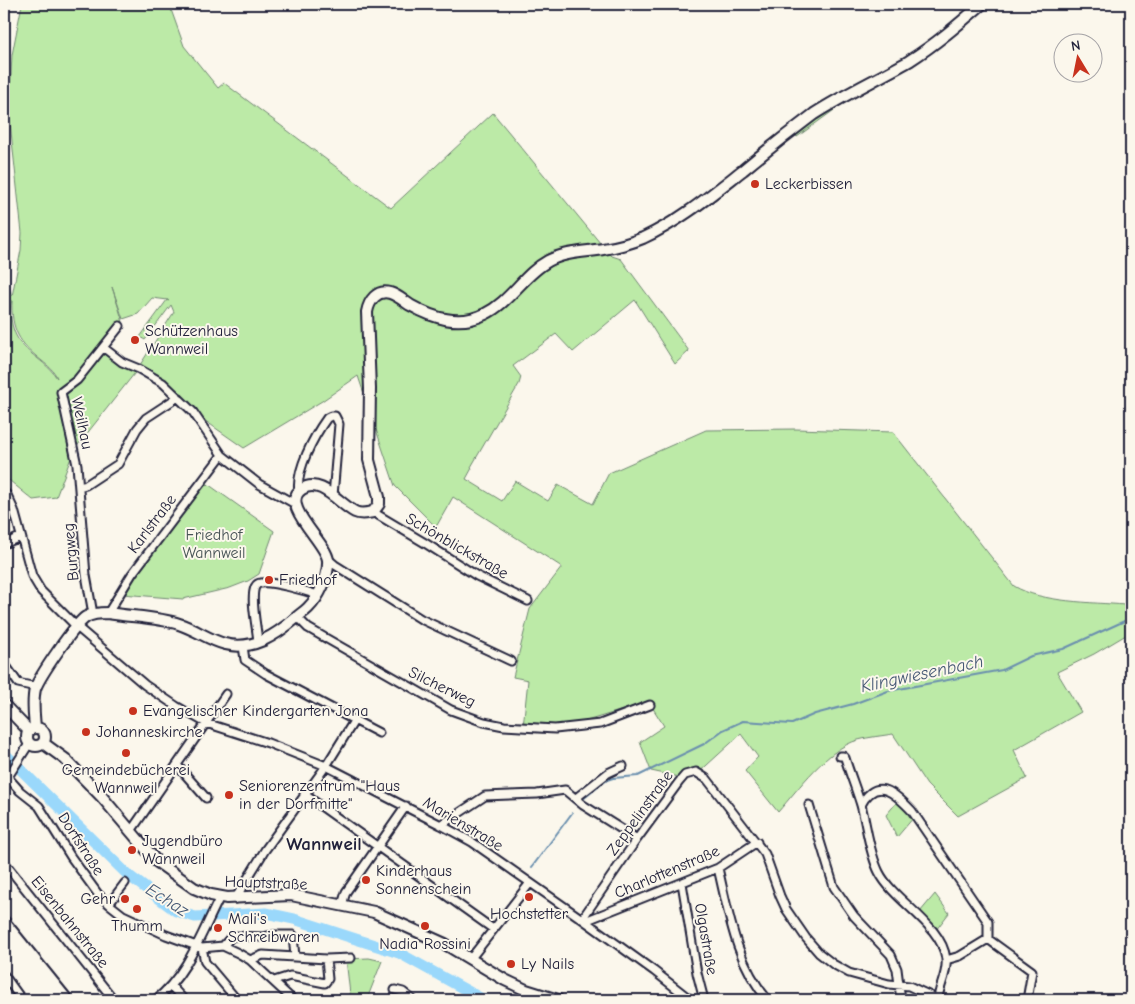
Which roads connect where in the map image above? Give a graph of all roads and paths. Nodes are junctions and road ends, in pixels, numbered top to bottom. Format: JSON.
{"nodes":[{"id":1,"x":982,"y":4,"type":"edge"},
{"id":2,"x":120,"y":326,"type":"dead end"},
{"id":3,"x":104,"y":348,"type":"junction"},
{"id":4,"x":178,"y":397,"type":"junction"},
{"id":5,"x":222,"y":455,"type":"junction"},
{"id":6,"x":79,"y":487,"type":"junction"},
{"id":7,"x":4,"y":492,"type":"edge"},
{"id":8,"x":299,"y":492,"type":"junction"},
{"id":9,"x":333,"y":496,"type":"junction"},
{"id":10,"x":295,"y":504,"type":"junction"},
{"id":11,"x":373,"y":512,"type":"junction"},
{"id":12,"x":20,"y":537,"type":"junction"},
{"id":13,"x":4,"y":544,"type":"edge"},
{"id":14,"x":328,"y":559,"type":"junction"},
{"id":15,"x":318,"y":595,"type":"junction"},
{"id":16,"x":528,"y":601,"type":"dead end"},
{"id":17,"x":108,"y":613,"type":"junction"},
{"id":18,"x":93,"y":614,"type":"junction"},
{"id":19,"x":297,"y":617,"type":"junction"},
{"id":20,"x":77,"y":627,"type":"junction"},
{"id":21,"x":258,"y":642,"type":"junction"},
{"id":22,"x":243,"y":646,"type":"junction"},
{"id":23,"x":511,"y":661,"type":"dead end"},
{"id":24,"x":4,"y":663,"type":"edge"},
{"id":25,"x":36,"y":687,"type":"junction"},
{"id":26,"x":226,"y":694,"type":"dead end"},
{"id":27,"x":4,"y":705,"type":"edge"},
{"id":28,"x":650,"y":705,"type":"dead end"},
{"id":29,"x":34,"y":712,"type":"junction"},
{"id":30,"x":19,"y":720,"type":"junction"},
{"id":31,"x":354,"y":721,"type":"junction"},
{"id":32,"x":206,"y":723,"type":"junction"},
{"id":33,"x":32,"y":729,"type":"junction"},
{"id":34,"x":379,"y":733,"type":"dead end"},
{"id":35,"x":43,"y":743,"type":"junction"},
{"id":36,"x":29,"y":744,"type":"junction"},
{"id":37,"x":840,"y":756,"type":"dead end"},
{"id":38,"x":177,"y":765,"type":"junction"},
{"id":39,"x":326,"y":766,"type":"junction"},
{"id":40,"x":623,"y":766,"type":"dead end"},
{"id":41,"x":5,"y":778,"type":"edge"},
{"id":42,"x":304,"y":794,"type":"junction"},
{"id":43,"x":206,"y":798,"type":"dead end"},
{"id":44,"x":576,"y":798,"type":"junction"},
{"id":45,"x":809,"y":805,"type":"dead end"},
{"id":46,"x":861,"y":805,"type":"junction"},
{"id":47,"x":406,"y":806,"type":"junction"},
{"id":48,"x":441,"y":824,"type":"junction"},
{"id":49,"x":131,"y":831,"type":"junction"},
{"id":50,"x":637,"y":839,"type":"junction"},
{"id":51,"x":757,"y":842,"type":"junction"},
{"id":52,"x":378,"y":847,"type":"junction"},
{"id":53,"x":4,"y":862,"type":"edge"},
{"id":54,"x":718,"y":868,"type":"junction"},
{"id":55,"x":682,"y":882,"type":"junction"},
{"id":56,"x":125,"y":883,"type":"dead end"},
{"id":57,"x":530,"y":883,"type":"junction"},
{"id":58,"x":220,"y":897,"type":"junction"},
{"id":59,"x":235,"y":899,"type":"junction"},
{"id":60,"x":109,"y":904,"type":"junction"},
{"id":61,"x":342,"y":905,"type":"junction"},
{"id":62,"x":584,"y":920,"type":"junction"},
{"id":63,"x":492,"y":929,"type":"junction"},
{"id":64,"x":988,"y":939,"type":"junction"},
{"id":65,"x":223,"y":946,"type":"junction"},
{"id":66,"x":199,"y":947,"type":"junction"},
{"id":67,"x":295,"y":957,"type":"junction"},
{"id":68,"x":351,"y":958,"type":"dead end"},
{"id":69,"x":471,"y":958,"type":"junction"},
{"id":70,"x":326,"y":959,"type":"junction"},
{"id":71,"x":250,"y":960,"type":"junction"},
{"id":72,"x":946,"y":960,"type":"junction"},
{"id":73,"x":4,"y":975,"type":"edge"},
{"id":74,"x":274,"y":981,"type":"junction"},
{"id":75,"x":900,"y":984,"type":"junction"},
{"id":76,"x":171,"y":986,"type":"junction"},
{"id":77,"x":395,"y":990,"type":"dead end"},
{"id":78,"x":22,"y":1000,"type":"edge"},
{"id":79,"x":114,"y":1000,"type":"edge"},
{"id":80,"x":155,"y":1000,"type":"edge"},
{"id":81,"x":184,"y":1000,"type":"edge"},
{"id":82,"x":237,"y":1000,"type":"edge"},
{"id":83,"x":293,"y":1000,"type":"edge"},
{"id":84,"x":413,"y":1000,"type":"edge"},
{"id":85,"x":558,"y":1000,"type":"edge"},
{"id":86,"x":691,"y":1000,"type":"edge"},
{"id":87,"x":704,"y":1000,"type":"edge"},
{"id":88,"x":768,"y":1000,"type":"edge"},
{"id":89,"x":900,"y":1000,"type":"edge"},
{"id":90,"x":938,"y":1000,"type":"edge"},
{"id":91,"x":1026,"y":1000,"type":"edge"}],
"edges":[{"from":1,"to":11,"type":"street"},
{"from":2,"to":3,"type":"street","name":"Weilhau"},
{"from":3,"to":4,"type":"street"},
{"from":3,"to":6,"type":"street","name":"Weilhau"},
{"from":4,"to":5,"type":"street"},
{"from":4,"to":6,"type":"street"},
{"from":5,"to":10,"type":"street"},
{"from":5,"to":17,"type":"street","name":"Karlstraße"},
{"from":6,"to":18,"type":"street","name":"Burgweg"},
{"from":7,"to":12,"type":"street","name":"Marienstraße"},
{"from":8,"to":9,"type":"street"},
{"from":8,"to":9,"type":"street"},
{"from":8,"to":10,"type":"street"},
{"from":9,"to":11,"type":"street"},
{"from":10,"to":14,"type":"street"},
{"from":11,"to":16,"type":"street","name":"Schönblickstraße"},
{"from":12,"to":13,"type":"street"},
{"from":12,"to":20,"type":"street","name":"Marienstraße"},
{"from":14,"to":15,"type":"street"},
{"from":14,"to":23,"type":"street"},
{"from":15,"to":19,"type":"street"},
{"from":15,"to":21,"type":"street"},
{"from":17,"to":18,"type":"street"},
{"from":17,"to":22,"type":"street"},
{"from":18,"to":20,"type":"street"},
{"from":19,"to":21,"type":"street"},
{"from":19,"to":28,"type":"street","name":"Silcherweg"},
{"from":20,"to":25,"type":"street"},
{"from":20,"to":32,"type":"street","name":"Marienstraße"},
{"from":21,"to":22,"type":"street"},
{"from":22,"to":31,"type":"street"},
{"from":24,"to":25,"type":"street"},
{"from":25,"to":29,"type":"street"},
{"from":26,"to":32,"type":"street"},
{"from":27,"to":30,"type":"street"},
{"from":29,"to":30,"type":"street"},
{"from":29,"to":33,"type":"street"},
{"from":30,"to":33,"type":"street"},
{"from":31,"to":34,"type":"street"},
{"from":31,"to":39,"type":"street"},
{"from":32,"to":38,"type":"street"},
{"from":32,"to":39,"type":"street","name":"Marienstraße"},
{"from":33,"to":35,"type":"street"},
{"from":33,"to":36,"type":"street"},
{"from":35,"to":36,"type":"street"},
{"from":35,"to":49,"type":"street","name":"Hauptstraße"},
{"from":36,"to":41,"type":"street"},
{"from":37,"to":46,"type":"street"},
{"from":38,"to":43,"type":"street"},
{"from":38,"to":49,"type":"street"},
{"from":39,"to":42,"type":"street"},
{"from":39,"to":47,"type":"street","name":"Marienstraße"},
{"from":40,"to":44,"type":"street"},
{"from":41,"to":60,"type":"street","name":"Dorfstraße"},
{"from":42,"to":52,"type":"street"},
{"from":42,"to":59,"type":"street"},
{"from":44,"to":48,"type":"street"},
{"from":44,"to":50,"type":"street"},
{"from":45,"to":75,"type":"street"},
{"from":46,"to":64,"type":"street"},
{"from":46,"to":72,"type":"street"},
{"from":47,"to":48,"type":"street","name":"Marienstraße"},
{"from":47,"to":52,"type":"street"},
{"from":48,"to":57,"type":"street","name":"Marienstraße"},
{"from":49,"to":58,"type":"street","name":"Hauptstraße"},
{"from":50,"to":51,"type":"street","name":"Zeppelinstraße"},
{"from":50,"to":62,"type":"street","name":"Zeppelinstraße"},
{"from":51,"to":54,"type":"street","name":"Charlottenstraße"},
{"from":51,"to":75,"type":"street","name":"Zeppelinstraße"},
{"from":52,"to":61,"type":"street"},
{"from":52,"to":63,"type":"street"},
{"from":53,"to":79,"type":"street","name":"Eisenbahnstraße"},
{"from":54,"to":55,"type":"street","name":"Charlottenstraße"},
{"from":54,"to":88,"type":"street"},
{"from":55,"to":62,"type":"street","name":"Charlottenstraße"},
{"from":55,"to":87,"type":"street","name":"Olgastraße"},
{"from":56,"to":60,"type":"street","name":"Dorfstraße"},
{"from":57,"to":62,"type":"street","name":"Marienstraße"},
{"from":57,"to":63,"type":"street"},
{"from":58,"to":59,"type":"street","name":"Hauptstraße"},
{"from":58,"to":66,"type":"street"},
{"from":59,"to":61,"type":"street","name":"Hauptstraße"},
{"from":60,"to":66,"type":"street","name":"Dorfstraße"},
{"from":61,"to":69,"type":"street","name":"Hauptstraße"},
{"from":62,"to":86,"type":"street","name":"Marienstraße"},
{"from":63,"to":69,"type":"street"},
{"from":64,"to":72,"type":"street"},
{"from":64,"to":91,"type":"street"},
{"from":65,"to":66,"type":"street"},
{"from":65,"to":67,"type":"street"},
{"from":65,"to":71,"type":"street"},
{"from":66,"to":76,"type":"street"},
{"from":66,"to":82,"type":"street"},
{"from":67,"to":70,"type":"street"},
{"from":67,"to":71,"type":"street"},
{"from":68,"to":70,"type":"street"},
{"from":69,"to":85,"type":"street","name":"Hauptstraße"},
{"from":70,"to":74,"type":"street"},
{"from":71,"to":74,"type":"street"},
{"from":72,"to":90,"type":"street"},
{"from":73,"to":78,"type":"street"},
{"from":74,"to":83,"type":"street"},
{"from":75,"to":89,"type":"street"},
{"from":75,"to":90,"type":"street","name":"Zeppelinstraße"},
{"from":76,"to":80,"type":"street"},
{"from":76,"to":81,"type":"street"},
{"from":77,"to":84,"type":"street"}]}
